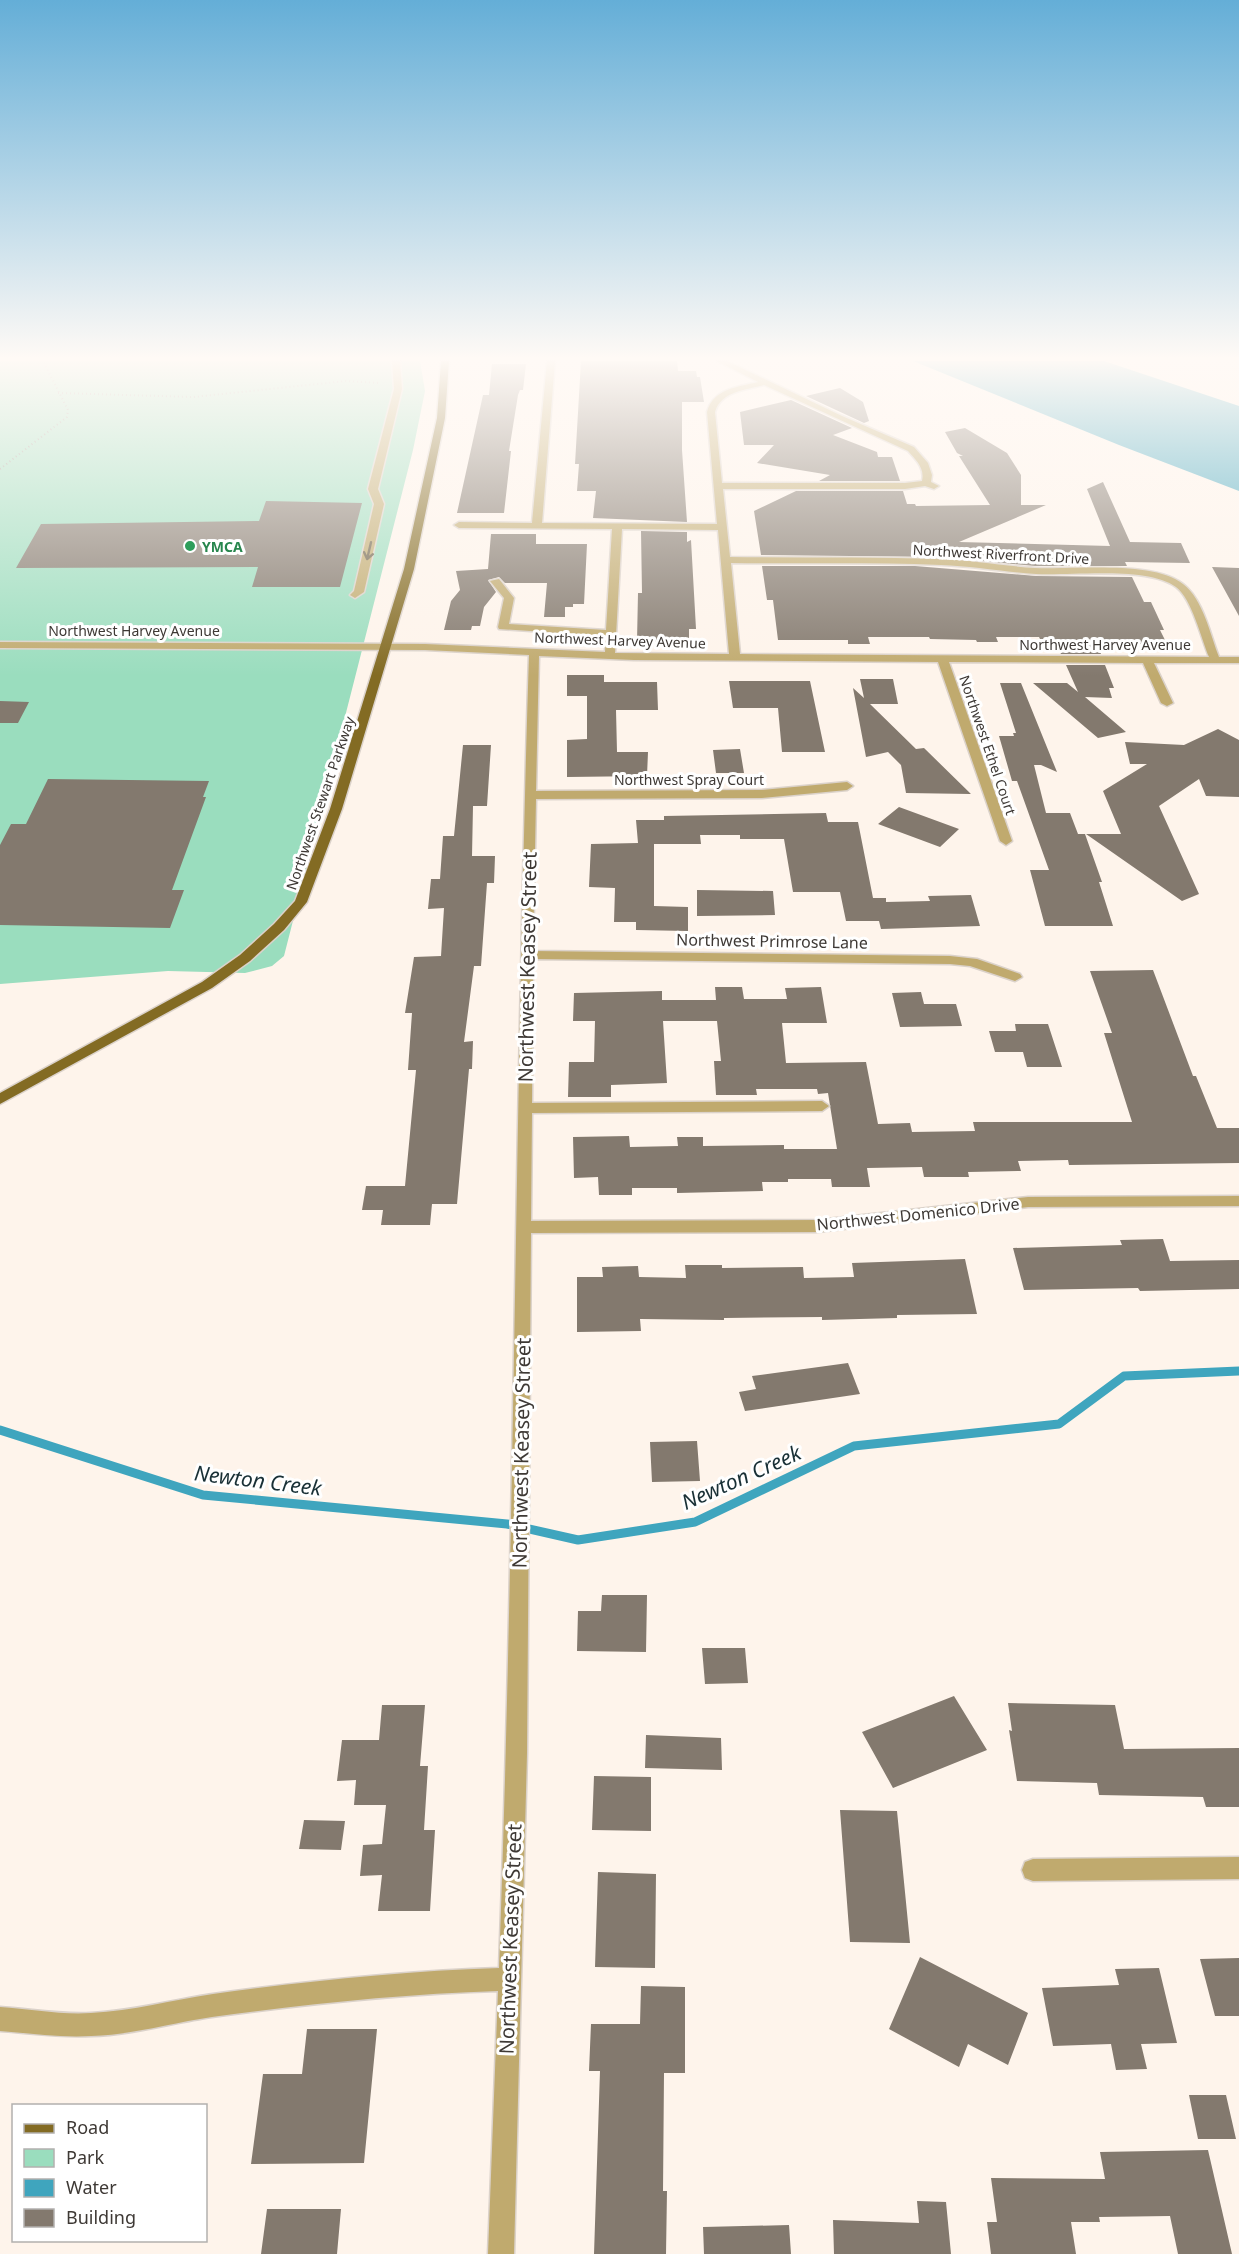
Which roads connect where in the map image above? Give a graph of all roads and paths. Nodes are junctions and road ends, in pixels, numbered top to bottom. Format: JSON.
{"nodes":[{"id":1,"x":379,"y":466,"type":"edge"},
{"id":2,"x":431,"y":466,"type":"edge"},
{"id":3,"x":542,"y":466,"type":"edge"},
{"id":4,"x":717,"y":466,"type":"edge"},
{"id":5,"x":925,"y":466,"type":"edge"},
{"id":6,"x":719,"y":486,"type":"junction"},
{"id":7,"x":459,"y":525,"type":"dead end"},
{"id":8,"x":537,"y":525,"type":"junction"},
{"id":9,"x":617,"y":525,"type":"junction"},
{"id":10,"x":722,"y":527,"type":"junction"},
{"id":11,"x":727,"y":560,"type":"junction"},
{"id":12,"x":495,"y":581,"type":"dead end"},
{"id":13,"x":355,"y":595,"type":"dead end"},
{"id":14,"x":611,"y":633,"type":"junction"},
{"id":15,"x":0,"y":645,"type":"edge"},
{"id":16,"x":387,"y":647,"type":"junction"},
{"id":17,"x":534,"y":652,"type":"junction"},
{"id":18,"x":610,"y":656,"type":"junction"},
{"id":19,"x":735,"y":658,"type":"junction"},
{"id":20,"x":1147,"y":659,"type":"junction"},
{"id":21,"x":1215,"y":659,"type":"junction"},
{"id":22,"x":943,"y":660,"type":"junction"},
{"id":23,"x":1239,"y":660,"type":"edge"},
{"id":24,"x":1167,"y":703,"type":"dead end"},
{"id":25,"x":847,"y":786,"type":"dead end"},
{"id":26,"x":530,"y":795,"type":"junction"},
{"id":27,"x":1006,"y":841,"type":"dead end"},
{"id":28,"x":526,"y":955,"type":"junction"},
{"id":29,"x":1015,"y":977,"type":"dead end"},
{"id":30,"x":0,"y":1099,"type":"edge"},
{"id":31,"x":822,"y":1106,"type":"dead end"},
{"id":32,"x":525,"y":1108,"type":"junction"},
{"id":33,"x":1239,"y":1201,"type":"edge"},
{"id":34,"x":525,"y":1227,"type":"junction"},
{"id":35,"x":1239,"y":1868,"type":"edge"},
{"id":36,"x":1033,"y":1870,"type":"dead end"},
{"id":37,"x":508,"y":1979,"type":"junction"},
{"id":38,"x":0,"y":2019,"type":"edge"},
{"id":39,"x":501,"y":2254,"type":"edge"}],
"edges":[{"from":1,"to":13,"type":"street","one_way":true},
{"from":2,"to":16,"type":"main road","name":"Northwest Stewart Parkway"},
{"from":3,"to":8,"type":"street"},
{"from":4,"to":6,"type":"street"},
{"from":5,"to":6,"type":"street"},
{"from":6,"to":10,"type":"street"},
{"from":7,"to":8,"type":"street"},
{"from":8,"to":9,"type":"street"},
{"from":9,"to":10,"type":"street"},
{"from":9,"to":14,"type":"street"},
{"from":10,"to":11,"type":"street"},
{"from":11,"to":19,"type":"street"},
{"from":11,"to":21,"type":"street","name":"Northwest Riverfront Drive"},
{"from":12,"to":14,"type":"street"},
{"from":14,"to":18,"type":"street"},
{"from":15,"to":16,"type":"street","name":"Northwest Harvey Avenue"},
{"from":16,"to":17,"type":"street","name":"Northwest Harvey Avenue"},
{"from":16,"to":30,"type":"main road","name":"Northwest Stewart Parkway"},
{"from":17,"to":18,"type":"street","name":"Northwest Harvey Avenue"},
{"from":17,"to":26,"type":"street","name":"Northwest Keasey Street"},
{"from":18,"to":19,"type":"street","name":"Northwest Harvey Avenue"},
{"from":19,"to":22,"type":"street","name":"Northwest Harvey Avenue"},
{"from":20,"to":21,"type":"street","name":"Northwest Harvey Avenue"},
{"from":20,"to":22,"type":"street","name":"Northwest Harvey Avenue"},
{"from":20,"to":24,"type":"street"},
{"from":21,"to":23,"type":"street","name":"Northwest Harvey Avenue"},
{"from":22,"to":27,"type":"street","name":"Northwest Ethel Court"},
{"from":25,"to":26,"type":"street","name":"Northwest Spray Court"},
{"from":26,"to":28,"type":"street","name":"Northwest Keasey Street"},
{"from":28,"to":29,"type":"street","name":"Northwest Primrose Lane"},
{"from":28,"to":32,"type":"street","name":"Northwest Keasey Street"},
{"from":31,"to":32,"type":"street"},
{"from":32,"to":34,"type":"street","name":"Northwest Keasey Street"},
{"from":33,"to":34,"type":"street","name":"Northwest Domenico Drive"},
{"from":34,"to":37,"type":"street","name":"Northwest Keasey Street"},
{"from":35,"to":36,"type":"street"},
{"from":37,"to":38,"type":"street"},
{"from":37,"to":39,"type":"street","name":"Northwest Keasey Street"}]}
